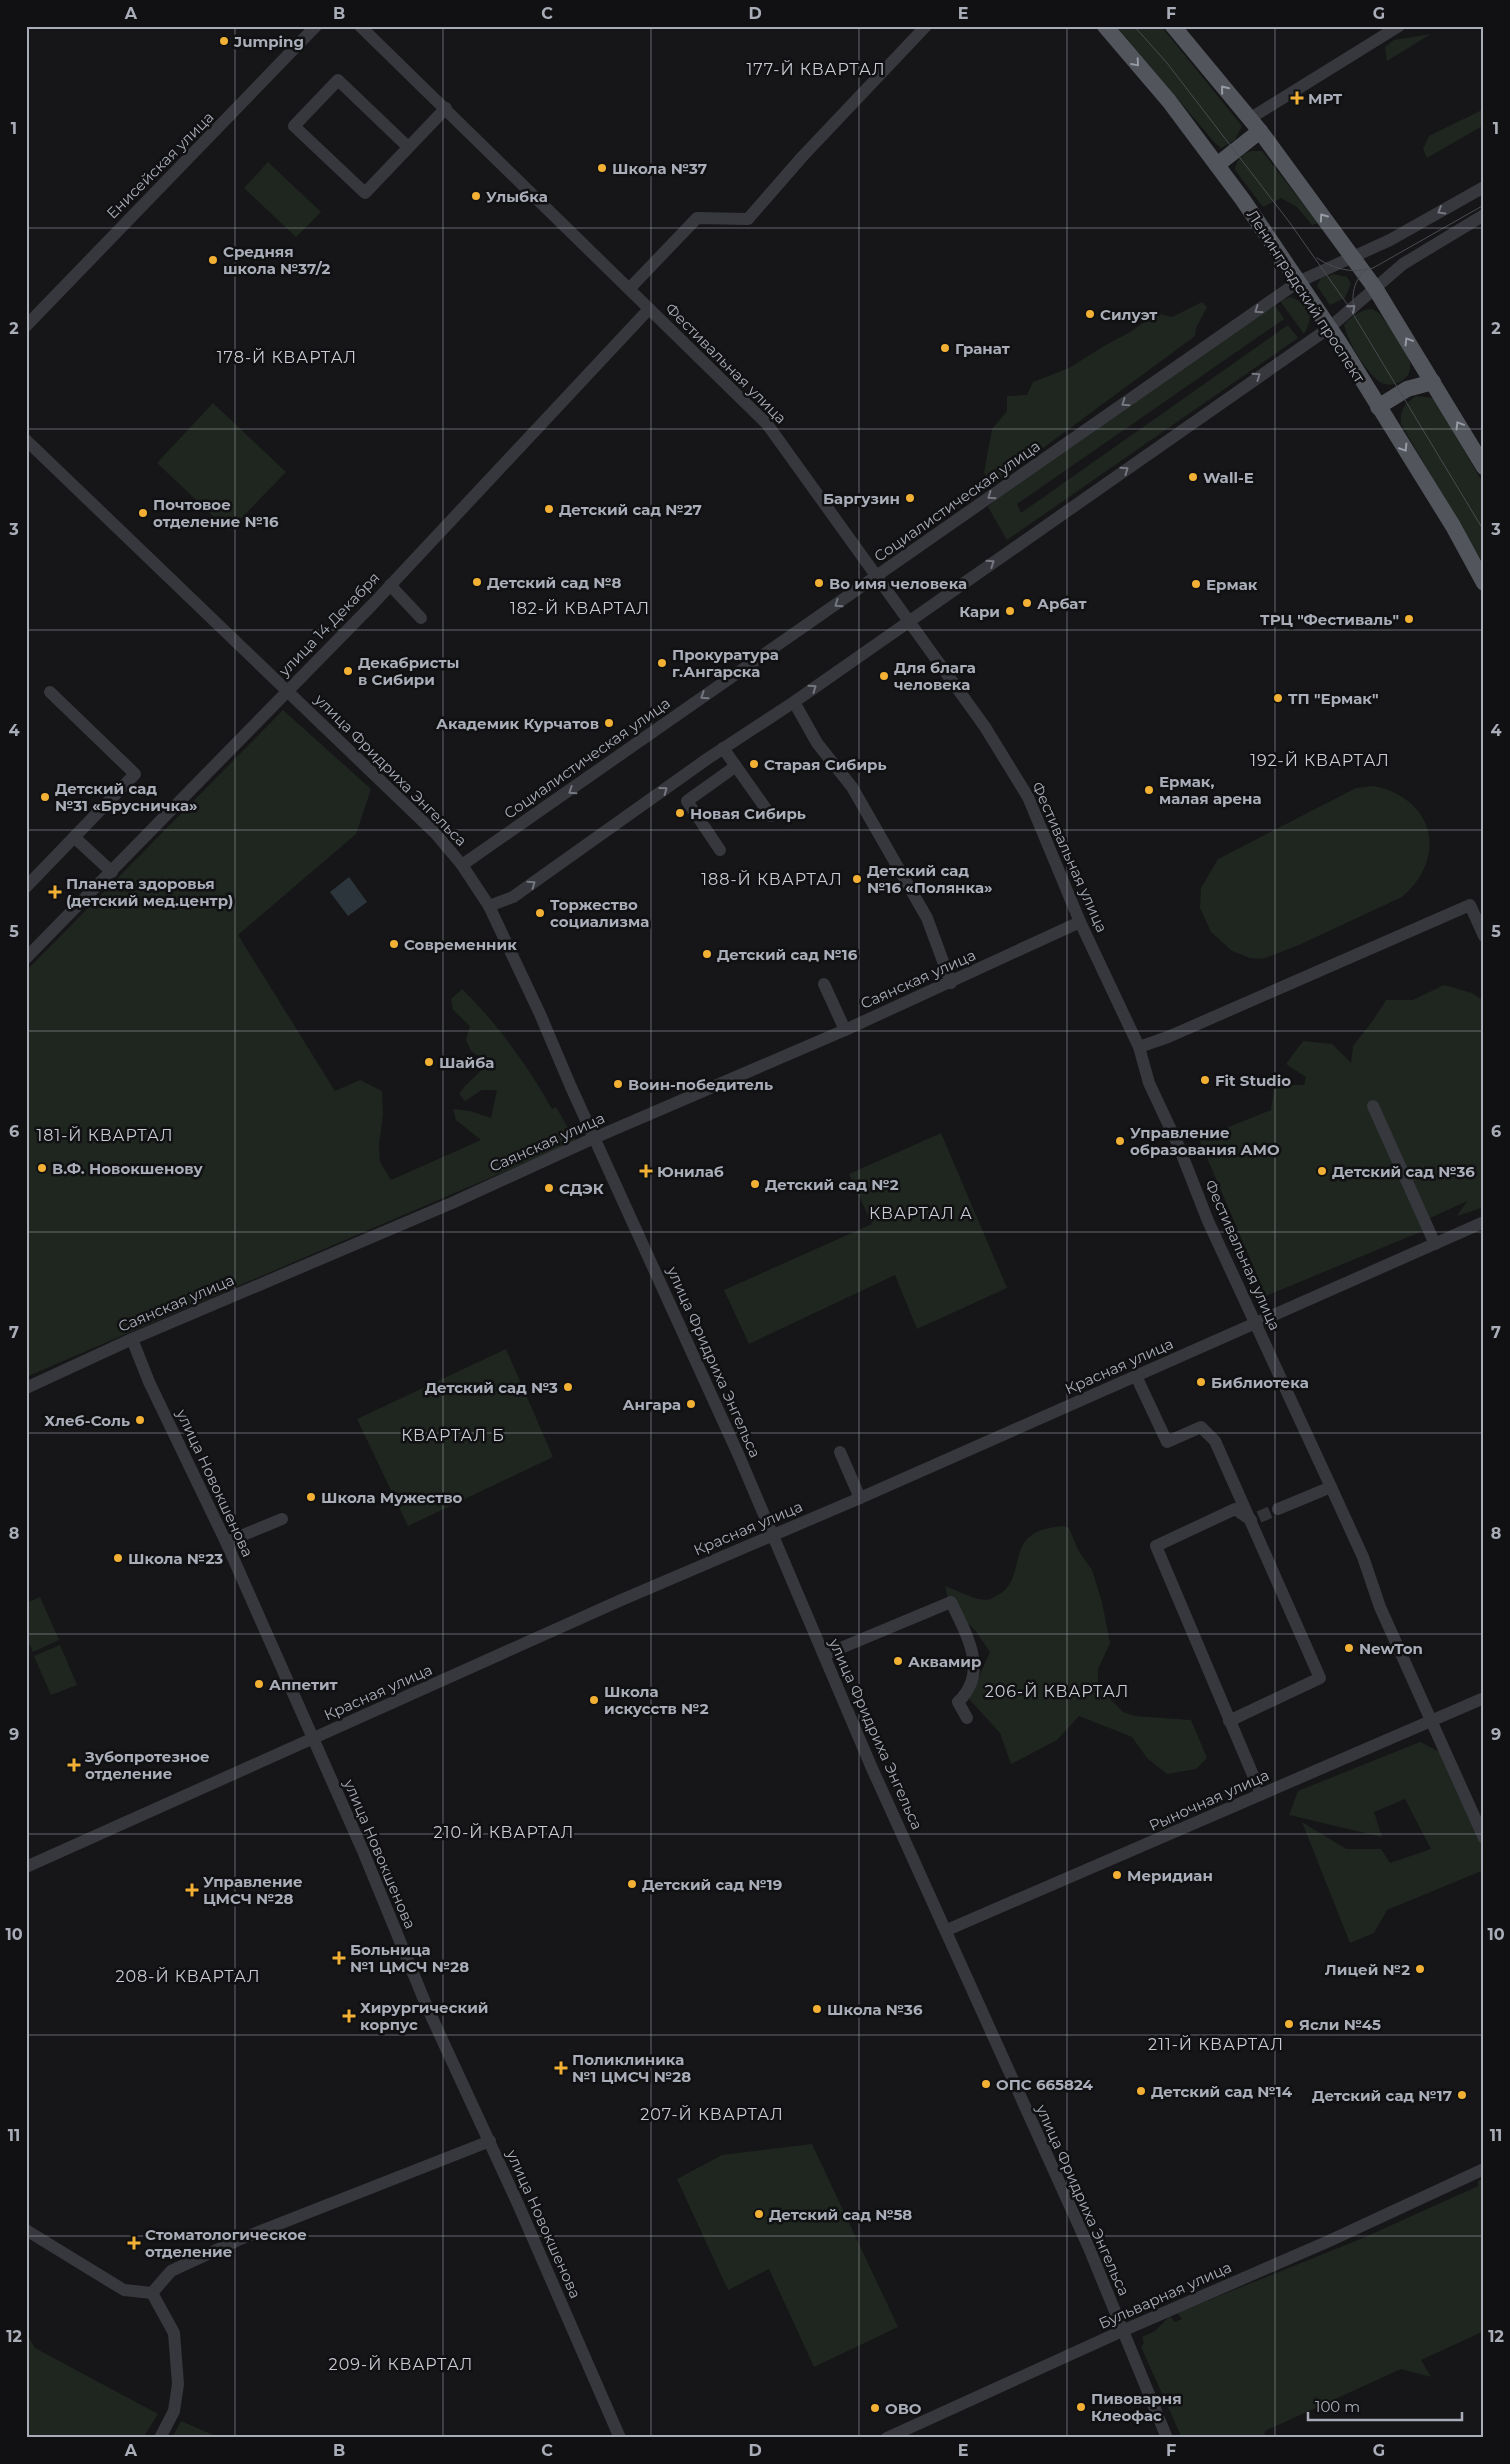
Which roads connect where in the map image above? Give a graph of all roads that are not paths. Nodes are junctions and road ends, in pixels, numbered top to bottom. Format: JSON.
{"nodes":[{"id":1,"x":316,"y":26,"type":"edge"},
{"id":2,"x":360,"y":26,"type":"edge"},
{"id":3,"x":926,"y":26,"type":"edge"},
{"id":4,"x":1105,"y":26,"type":"edge"},
{"id":5,"x":1172,"y":26,"type":"edge"},
{"id":6,"x":1399,"y":26,"type":"edge"},
{"id":7,"x":446,"y":108,"type":"junction"},
{"id":8,"x":1254,"y":125,"type":"junction"},
{"id":9,"x":408,"y":147,"type":"junction"},
{"id":10,"x":1217,"y":166,"type":"junction"},
{"id":11,"x":1484,"y":187,"type":"edge"},
{"id":12,"x":1484,"y":215,"type":"edge"},
{"id":13,"x":1351,"y":257,"type":"junction"},
{"id":14,"x":1298,"y":282,"type":"junction"},
{"id":15,"x":630,"y":288,"type":"junction"},
{"id":16,"x":1375,"y":288,"type":"junction"},
{"id":17,"x":649,"y":308,"type":"junction"},
{"id":18,"x":26,"y":326,"type":"edge"},
{"id":19,"x":1329,"y":328,"type":"junction"},
{"id":20,"x":1433,"y":382,"type":"junction"},
{"id":21,"x":1378,"y":407,"type":"junction"},
{"id":22,"x":26,"y":440,"type":"edge"},
{"id":23,"x":1484,"y":467,"type":"edge"},
{"id":24,"x":878,"y":576,"type":"junction"},
{"id":25,"x":1484,"y":583,"type":"edge"},
{"id":26,"x":390,"y":585,"type":"junction"},
{"id":27,"x":422,"y":618,"type":"dead end"},
{"id":28,"x":909,"y":621,"type":"junction"},
{"id":29,"x":287,"y":691,"type":"junction"},
{"id":30,"x":50,"y":692,"type":"dead end"},
{"id":31,"x":794,"y":702,"type":"junction"},
{"id":32,"x":723,"y":748,"type":"junction"},
{"id":33,"x":736,"y":766,"type":"junction"},
{"id":34,"x":772,"y":816,"type":"dead end"},
{"id":35,"x":74,"y":837,"type":"junction"},
{"id":36,"x":720,"y":850,"type":"dead end"},
{"id":37,"x":462,"y":865,"type":"junction"},
{"id":38,"x":112,"y":872,"type":"junction"},
{"id":39,"x":26,"y":887,"type":"edge"},
{"id":40,"x":489,"y":906,"type":"junction"},
{"id":41,"x":1080,"y":922,"type":"junction"},
{"id":42,"x":1484,"y":936,"type":"edge"},
{"id":43,"x":26,"y":958,"type":"edge"},
{"id":44,"x":952,"y":982,"type":"junction"},
{"id":45,"x":824,"y":984,"type":"dead end"},
{"id":46,"x":845,"y":1030,"type":"junction"},
{"id":47,"x":1139,"y":1047,"type":"junction"},
{"id":48,"x":1373,"y":1106,"type":"dead end"},
{"id":49,"x":594,"y":1138,"type":"junction"},
{"id":50,"x":1484,"y":1222,"type":"edge"},
{"id":51,"x":1435,"y":1244,"type":"junction"},
{"id":52,"x":1257,"y":1322,"type":"junction"},
{"id":53,"x":132,"y":1338,"type":"junction"},
{"id":54,"x":1136,"y":1376,"type":"junction"},
{"id":55,"x":26,"y":1388,"type":"edge"},
{"id":56,"x":840,"y":1452,"type":"dead end"},
{"id":57,"x":1331,"y":1487,"type":"junction"},
{"id":58,"x":860,"y":1498,"type":"junction"},
{"id":59,"x":1278,"y":1509,"type":"tunnel mouth"},
{"id":60,"x":1255,"y":1518,"type":"junction"},
{"id":61,"x":282,"y":1519,"type":"dead end"},
{"id":62,"x":773,"y":1535,"type":"junction"},
{"id":63,"x":226,"y":1542,"type":"junction"},
{"id":64,"x":824,"y":1655,"type":"junction"},
{"id":65,"x":1484,"y":1698,"type":"edge"},
{"id":66,"x":966,"y":1718,"type":"dead end"},
{"id":67,"x":1432,"y":1720,"type":"junction"},
{"id":68,"x":1229,"y":1721,"type":"junction"},
{"id":69,"x":312,"y":1739,"type":"junction"},
{"id":70,"x":1261,"y":1794,"type":"junction"},
{"id":71,"x":1484,"y":1838,"type":"edge"},
{"id":72,"x":26,"y":1867,"type":"edge"},
{"id":73,"x":946,"y":1930,"type":"junction"},
{"id":74,"x":490,"y":2141,"type":"junction"},
{"id":75,"x":1484,"y":2169,"type":"edge"},
{"id":76,"x":26,"y":2230,"type":"edge"},
{"id":77,"x":152,"y":2293,"type":"junction"},
{"id":78,"x":1122,"y":2331,"type":"junction"},
{"id":79,"x":160,"y":2438,"type":"edge"},
{"id":80,"x":620,"y":2438,"type":"edge"},
{"id":81,"x":887,"y":2438,"type":"edge"},
{"id":82,"x":1167,"y":2438,"type":"edge"}],
"edges":[{"from":1,"to":18,"type":"street","name":"Енисейская улица"},
{"from":2,"to":7,"type":"street","name":"Фестивальная улица"},
{"from":3,"to":15,"type":"street"},
{"from":4,"to":10,"type":"main road","name":"Ленинградский проспект","one_way":true},
{"from":8,"to":5,"type":"main road","one_way":true},
{"from":6,"to":8,"type":"street"},
{"from":7,"to":9,"type":"street"},
{"from":7,"to":15,"type":"street","name":"Фестивальная улица"},
{"from":8,"to":10,"type":"main road"},
{"from":13,"to":8,"type":"main road","one_way":true},
{"from":9,"to":9,"type":"street"},
{"from":10,"to":14,"type":"main road","name":"Ленинградский проспект"},
{"from":11,"to":13,"type":"street","name":"Социалистическая улица","one_way":true},
{"from":12,"to":16,"type":"street"},
{"from":13,"to":14,"type":"street","name":"Социалистическая улица"},
{"from":13,"to":16,"type":"main road"},
{"from":14,"to":19,"type":"main road","name":"Ленинградский проспект"},
{"from":14,"to":24,"type":"street","name":"Социалистическая улица","one_way":true},
{"from":15,"to":17,"type":"street","name":"Фестивальная улица"},
{"from":19,"to":16,"type":"street","one_way":true},
{"from":20,"to":16,"type":"main road","one_way":true},
{"from":17,"to":24,"type":"street","name":"Фестивальная улица"},
{"from":17,"to":26,"type":"street","name":"улица 14 Декабря"},
{"from":19,"to":21,"type":"main road","name":"Ленинградский проспект"},
{"from":28,"to":19,"type":"street","one_way":true},
{"from":20,"to":21,"type":"main road"},
{"from":23,"to":20,"type":"main road","one_way":true},
{"from":21,"to":25,"type":"main road","name":"Ленинградский проспект","one_way":true},
{"from":22,"to":29,"type":"street","name":"улица Фридриха Энгельса"},
{"from":24,"to":28,"type":"street","name":"Фестивальная улица"},
{"from":24,"to":37,"type":"street","name":"Социалистическая улица","one_way":true},
{"from":26,"to":27,"type":"street"},
{"from":26,"to":29,"type":"street","name":"улица 14 Декабря"},
{"from":31,"to":28,"type":"street","one_way":true},
{"from":28,"to":41,"type":"street","name":"Фестивальная улица"},
{"from":29,"to":37,"type":"street","name":"улица Фридриха Энгельса"},
{"from":29,"to":38,"type":"street","name":"улица 14 Декабря"},
{"from":30,"to":35,"type":"street"},
{"from":31,"to":32,"type":"street"},
{"from":31,"to":44,"type":"street"},
{"from":32,"to":33,"type":"street"},
{"from":40,"to":32,"type":"street","one_way":true},
{"from":33,"to":34,"type":"street"},
{"from":33,"to":36,"type":"street"},
{"from":35,"to":38,"type":"street"},
{"from":35,"to":39,"type":"street"},
{"from":37,"to":40,"type":"street","name":"улица Фридриха Энгельса"},
{"from":38,"to":43,"type":"street","name":"улица 14 Декабря"},
{"from":40,"to":49,"type":"street","name":"улица Фридриха Энгельса"},
{"from":41,"to":44,"type":"street","name":"Саянская улица"},
{"from":41,"to":47,"type":"street","name":"Фестивальная улица"},
{"from":42,"to":47,"type":"street"},
{"from":44,"to":46,"type":"street","name":"Саянская улица"},
{"from":45,"to":46,"type":"street"},
{"from":46,"to":49,"type":"street","name":"Саянская улица"},
{"from":47,"to":52,"type":"street","name":"Фестивальная улица"},
{"from":48,"to":51,"type":"street"},
{"from":49,"to":53,"type":"street","name":"Саянская улица"},
{"from":49,"to":62,"type":"street","name":"улица Фридриха Энгельса"},
{"from":50,"to":51,"type":"street","name":"Красная улица"},
{"from":51,"to":52,"type":"street","name":"Красная улица"},
{"from":52,"to":54,"type":"street","name":"Красная улица"},
{"from":52,"to":57,"type":"street","name":"Фестивальная улица"},
{"from":53,"to":55,"type":"street","name":"Саянская улица"},
{"from":53,"to":63,"type":"street","name":"улица Новокшенова"},
{"from":54,"to":58,"type":"street","name":"Красная улица"},
{"from":54,"to":60,"type":"street"},
{"from":56,"to":58,"type":"street"},
{"from":57,"to":59,"type":"street"},
{"from":57,"to":67,"type":"street","name":"Фестивальная улица"},
{"from":58,"to":62,"type":"street","name":"Красная улица"},
{"from":60,"to":68,"type":"street"},
{"from":60,"to":68,"type":"street"},
{"from":61,"to":63,"type":"street"},
{"from":62,"to":64,"type":"street","name":"улица Фридриха Энгельса"},
{"from":62,"to":69,"type":"street","name":"Красная улица"},
{"from":63,"to":69,"type":"street","name":"улица Новокшенова"},
{"from":64,"to":66,"type":"street"},
{"from":64,"to":73,"type":"street","name":"улица Фридриха Энгельса"},
{"from":65,"to":67,"type":"street","name":"Рыночная улица"},
{"from":67,"to":70,"type":"street","name":"Рыночная улица"},
{"from":67,"to":71,"type":"street","name":"Фестивальная улица"},
{"from":68,"to":70,"type":"street"},
{"from":69,"to":72,"type":"street","name":"Красная улица"},
{"from":69,"to":74,"type":"street","name":"улица Новокшенова"},
{"from":70,"to":73,"type":"street","name":"Рыночная улица"},
{"from":73,"to":78,"type":"street","name":"улица Фридриха Энгельса"},
{"from":74,"to":77,"type":"street"},
{"from":74,"to":80,"type":"street","name":"улица Новокшенова"},
{"from":75,"to":78,"type":"street","name":"Бульварная улица"},
{"from":76,"to":77,"type":"street"},
{"from":77,"to":79,"type":"street"},
{"from":78,"to":81,"type":"street","name":"Бульварная улица"},
{"from":78,"to":82,"type":"street","name":"улица Фридриха Энгельса"}]}
